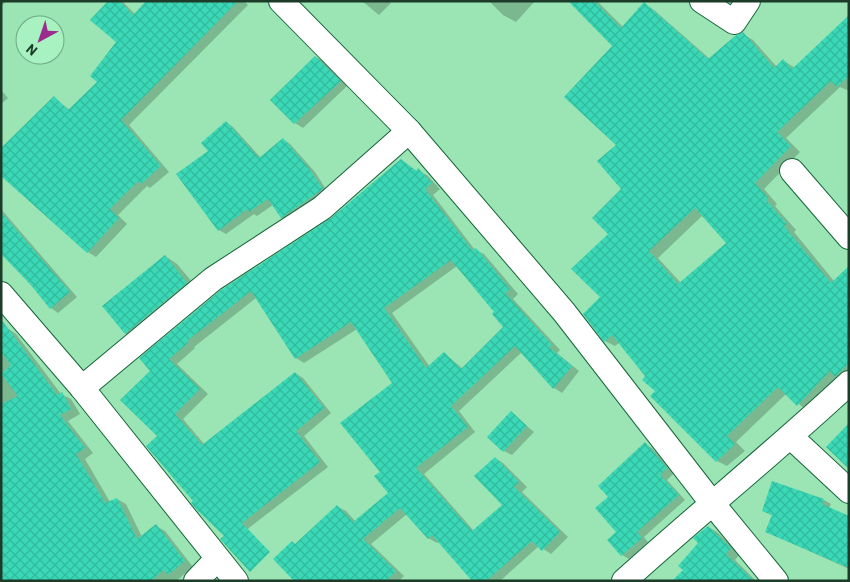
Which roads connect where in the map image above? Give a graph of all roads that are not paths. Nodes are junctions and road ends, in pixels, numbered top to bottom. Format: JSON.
{"nodes":[{"id":1,"x":281,"y":1,"type":"edge"},
{"id":2,"x":702,"y":1,"type":"edge"},
{"id":3,"x":748,"y":1,"type":"edge"},
{"id":4,"x":409,"y":131,"type":"junction"},
{"id":5,"x":792,"y":171,"type":"dead end"},
{"id":6,"x":849,"y":237,"type":"edge"},
{"id":7,"x":1,"y":294,"type":"edge"},
{"id":8,"x":849,"y":383,"type":"edge"},
{"id":9,"x":82,"y":388,"type":"junction"},
{"id":10,"x":791,"y":437,"type":"junction"},
{"id":11,"x":849,"y":491,"type":"edge"},
{"id":12,"x":712,"y":502,"type":"junction"},
{"id":13,"x":217,"y":558,"type":"junction"},
{"id":14,"x":196,"y":581,"type":"edge"},
{"id":15,"x":236,"y":581,"type":"edge"},
{"id":16,"x":624,"y":581,"type":"edge"},
{"id":17,"x":776,"y":581,"type":"edge"}],
"edges":[{"from":1,"to":4,"type":"street"},
{"from":2,"to":3,"type":"street"},
{"from":4,"to":9,"type":"street"},
{"from":4,"to":12,"type":"street"},
{"from":5,"to":6,"type":"street"},
{"from":7,"to":9,"type":"street"},
{"from":8,"to":10,"type":"street"},
{"from":9,"to":13,"type":"street"},
{"from":10,"to":11,"type":"street"},
{"from":10,"to":12,"type":"street"},
{"from":12,"to":16,"type":"street"},
{"from":12,"to":17,"type":"street"},
{"from":13,"to":14,"type":"street"},
{"from":13,"to":15,"type":"street"}]}
